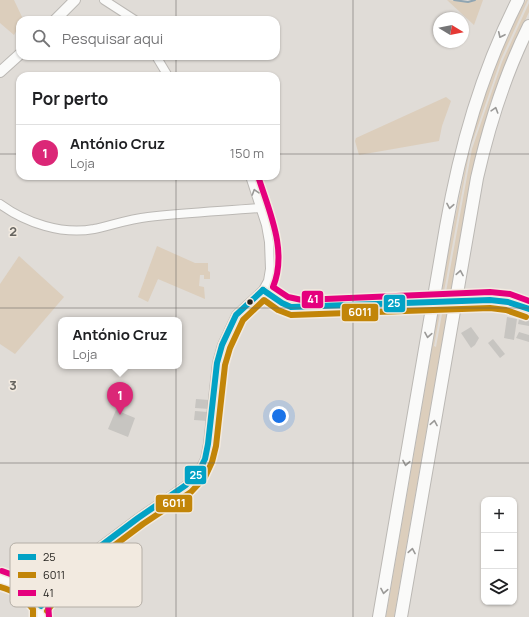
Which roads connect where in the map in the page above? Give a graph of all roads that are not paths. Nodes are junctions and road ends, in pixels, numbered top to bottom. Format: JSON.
{"nodes":[{"id":1,"x":75,"y":0,"type":"edge"},
{"id":2,"x":104,"y":0,"type":"edge"},
{"id":3,"x":518,"y":0,"type":"edge"},
{"id":4,"x":59,"y":16,"type":"edge"},
{"id":5,"x":128,"y":16,"type":"edge"},
{"id":6,"x":529,"y":26,"type":"edge"},
{"id":7,"x":16,"y":58,"type":"edge"},
{"id":8,"x":158,"y":60,"type":"edge"},
{"id":9,"x":0,"y":72,"type":"edge"},
{"id":10,"x":166,"y":72,"type":"edge"},
{"id":11,"x":251,"y":180,"type":"edge"},
{"id":12,"x":0,"y":204,"type":"edge"},
{"id":13,"x":260,"y":208,"type":"junction"},
{"id":14,"x":263,"y":290,"type":"junction"},
{"id":15,"x":529,"y":309,"type":"edge"},
{"id":16,"x":105,"y":543,"type":"edge"},
{"id":17,"x":0,"y":579,"type":"edge"},
{"id":18,"x":10,"y":582,"type":"edge"},
{"id":19,"x":39,"y":607,"type":"edge"},
{"id":20,"x":39,"y":607,"type":"edge"},
{"id":21,"x":37,"y":617,"type":"edge"},
{"id":22,"x":41,"y":617,"type":"edge"},
{"id":23,"x":379,"y":617,"type":"edge"},
{"id":24,"x":401,"y":617,"type":"edge"}],
"edges":[{"from":1,"to":4,"type":"main road"},
{"from":2,"to":5,"type":"street"},
{"from":3,"to":23,"type":"highway","one_way":true},
{"from":24,"to":6,"type":"highway","one_way":true},
{"from":7,"to":9,"type":"main road"},
{"from":8,"to":10,"type":"street"},
{"from":13,"to":11,"type":"street","one_way":true},
{"from":12,"to":13,"type":"street"},
{"from":13,"to":14,"type":"street"},
{"from":14,"to":15,"type":"street","bridge":true},
{"from":14,"to":16,"type":"street"},
{"from":17,"to":18,"type":"main road"},
{"from":19,"to":21,"type":"street"},
{"from":20,"to":22,"type":"main road"}]}
